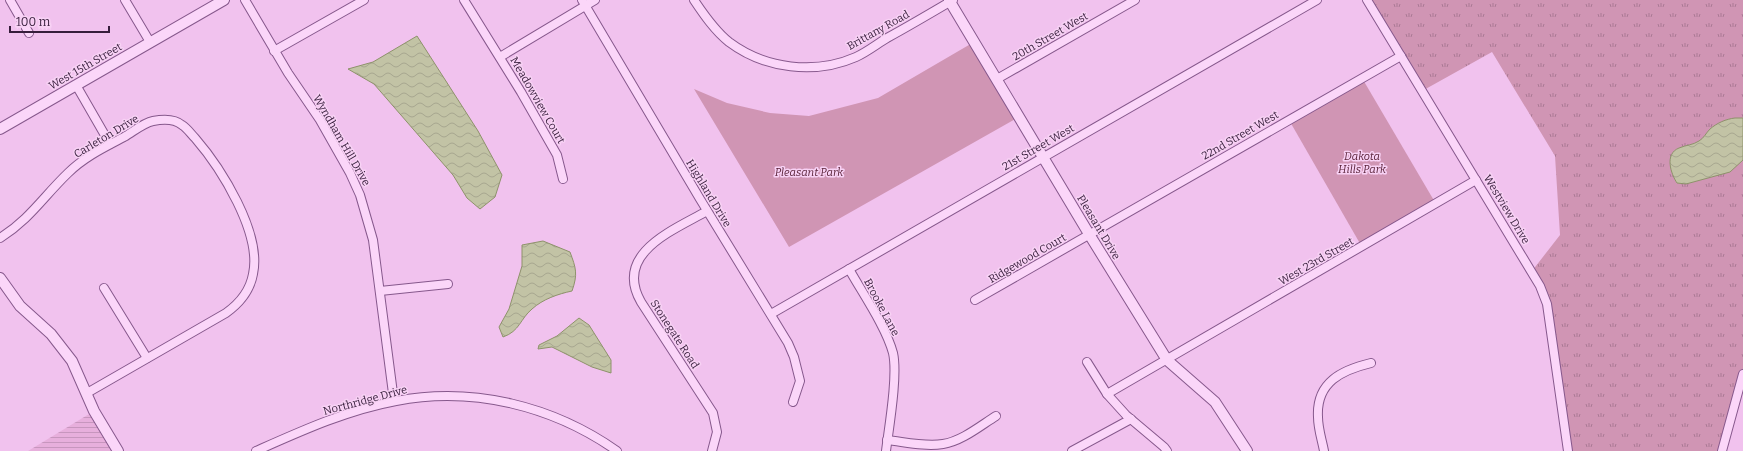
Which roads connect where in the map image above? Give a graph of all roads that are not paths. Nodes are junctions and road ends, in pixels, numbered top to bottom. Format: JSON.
{"nodes":[{"id":1,"x":10,"y":0,"type":"edge"},
{"id":2,"x":124,"y":0,"type":"edge"},
{"id":3,"x":224,"y":0,"type":"edge"},
{"id":4,"x":245,"y":0,"type":"edge"},
{"id":5,"x":364,"y":0,"type":"edge"},
{"id":6,"x":464,"y":0,"type":"edge"},
{"id":7,"x":595,"y":0,"type":"edge"},
{"id":8,"x":694,"y":0,"type":"edge"},
{"id":9,"x":1135,"y":0,"type":"edge"},
{"id":10,"x":1316,"y":0,"type":"edge"},
{"id":11,"x":1367,"y":0,"type":"edge"},
{"id":12,"x":951,"y":1,"type":"edge"},
{"id":13,"x":584,"y":3,"type":"edge"},
{"id":14,"x":29,"y":33,"type":"dead end"},
{"id":15,"x":150,"y":42,"type":"junction"},
{"id":16,"x":274,"y":51,"type":"junction"},
{"id":17,"x":1401,"y":56,"type":"junction"},
{"id":18,"x":500,"y":57,"type":"junction"},
{"id":19,"x":997,"y":80,"type":"junction"},
{"id":20,"x":76,"y":85,"type":"junction"},
{"id":21,"x":0,"y":129,"type":"edge"},
{"id":22,"x":110,"y":144,"type":"junction"},
{"id":23,"x":1043,"y":157,"type":"junction"},
{"id":24,"x":563,"y":179,"type":"dead end"},
{"id":25,"x":1476,"y":180,"type":"junction"},
{"id":26,"x":707,"y":211,"type":"junction"},
{"id":27,"x":1089,"y":234,"type":"junction"},
{"id":28,"x":0,"y":238,"type":"edge"},
{"id":29,"x":849,"y":269,"type":"junction"},
{"id":30,"x":0,"y":278,"type":"edge"},
{"id":31,"x":448,"y":284,"type":"dead end"},
{"id":32,"x":104,"y":288,"type":"dead end"},
{"id":33,"x":380,"y":291,"type":"junction"},
{"id":34,"x":975,"y":300,"type":"dead end"},
{"id":35,"x":771,"y":314,"type":"junction"},
{"id":36,"x":147,"y":358,"type":"junction"},
{"id":37,"x":1167,"y":360,"type":"junction"},
{"id":38,"x":1087,"y":362,"type":"dead end"},
{"id":39,"x":1371,"y":363,"type":"dead end"},
{"id":40,"x":1743,"y":374,"type":"edge"},
{"id":41,"x":86,"y":393,"type":"junction"},
{"id":42,"x":1107,"y":394,"type":"junction"},
{"id":43,"x":394,"y":401,"type":"junction"},
{"id":44,"x":793,"y":402,"type":"dead end"},
{"id":45,"x":996,"y":416,"type":"dead end"},
{"id":46,"x":1131,"y":419,"type":"junction"},
{"id":47,"x":887,"y":440,"type":"junction"},
{"id":48,"x":118,"y":451,"type":"edge"},
{"id":49,"x":256,"y":451,"type":"edge"},
{"id":50,"x":617,"y":451,"type":"edge"},
{"id":51,"x":712,"y":451,"type":"edge"},
{"id":52,"x":886,"y":451,"type":"edge"},
{"id":53,"x":1072,"y":451,"type":"edge"},
{"id":54,"x":1167,"y":451,"type":"edge"},
{"id":55,"x":1247,"y":451,"type":"edge"},
{"id":56,"x":1324,"y":451,"type":"edge"},
{"id":57,"x":1568,"y":451,"type":"edge"},
{"id":58,"x":1722,"y":451,"type":"edge"}],
"edges":[{"from":1,"to":14,"type":"street"},
{"from":2,"to":15,"type":"street"},
{"from":3,"to":15,"type":"street","name":"West 15th Street"},
{"from":4,"to":16,"type":"street","name":"Wyndham Hill Drive"},
{"from":5,"to":16,"type":"street"},
{"from":6,"to":18,"type":"street","name":"Meadowview Court"},
{"from":7,"to":13,"type":"street"},
{"from":8,"to":12,"type":"street","name":"Brittany Road"},
{"from":9,"to":19,"type":"street","name":"20th Street West"},
{"from":10,"to":23,"type":"street","name":"21st Street West"},
{"from":11,"to":17,"type":"street","name":"Westview Drive"},
{"from":12,"to":19,"type":"street","name":"Pleasant Drive"},
{"from":13,"to":18,"type":"street"},
{"from":13,"to":26,"type":"street","name":"Highland Drive"},
{"from":15,"to":20,"type":"street","name":"West 15th Street"},
{"from":16,"to":33,"type":"street","name":"Wyndham Hill Drive"},
{"from":17,"to":25,"type":"street","name":"Westview Drive"},
{"from":17,"to":27,"type":"street","name":"22nd Street West"},
{"from":18,"to":24,"type":"street","name":"Meadowview Court"},
{"from":19,"to":23,"type":"street","name":"Pleasant Drive"},
{"from":20,"to":21,"type":"street","name":"West 15th Street"},
{"from":20,"to":22,"type":"street"},
{"from":22,"to":28,"type":"street","name":"Carleton Drive"},
{"from":22,"to":36,"type":"street","name":"Carleton Drive"},
{"from":23,"to":27,"type":"street","name":"Pleasant Drive"},
{"from":23,"to":29,"type":"street","name":"21st Street West"},
{"from":25,"to":37,"type":"street","name":"West 23rd Street"},
{"from":25,"to":57,"type":"street","name":"Westview Drive"},
{"from":26,"to":35,"type":"street","name":"Highland Drive"},
{"from":26,"to":51,"type":"street","name":"Stonegate Road"},
{"from":27,"to":34,"type":"street","name":"Ridgewood Court"},
{"from":27,"to":37,"type":"street","name":"Pleasant Drive"},
{"from":29,"to":35,"type":"street","name":"21st Street West"},
{"from":29,"to":47,"type":"street","name":"Brooke Lane"},
{"from":30,"to":41,"type":"street"},
{"from":31,"to":33,"type":"street"},
{"from":32,"to":36,"type":"street"},
{"from":33,"to":43,"type":"street","name":"Wyndham Hill Drive"},
{"from":35,"to":44,"type":"street","name":"Highland Drive"},
{"from":36,"to":41,"type":"street","name":"Carleton Drive"},
{"from":37,"to":42,"type":"street","name":"West 23rd Street"},
{"from":37,"to":55,"type":"street","name":"Pleasant Drive"},
{"from":38,"to":42,"type":"street"},
{"from":39,"to":56,"type":"street"},
{"from":40,"to":58,"type":"street"},
{"from":41,"to":48,"type":"street"},
{"from":42,"to":46,"type":"street"},
{"from":43,"to":49,"type":"street","name":"Northridge Drive"},
{"from":43,"to":50,"type":"street","name":"Northridge Drive"},
{"from":45,"to":47,"type":"street"},
{"from":46,"to":53,"type":"street"},
{"from":46,"to":54,"type":"street"},
{"from":47,"to":52,"type":"street","name":"Brooke Lane"}]}
